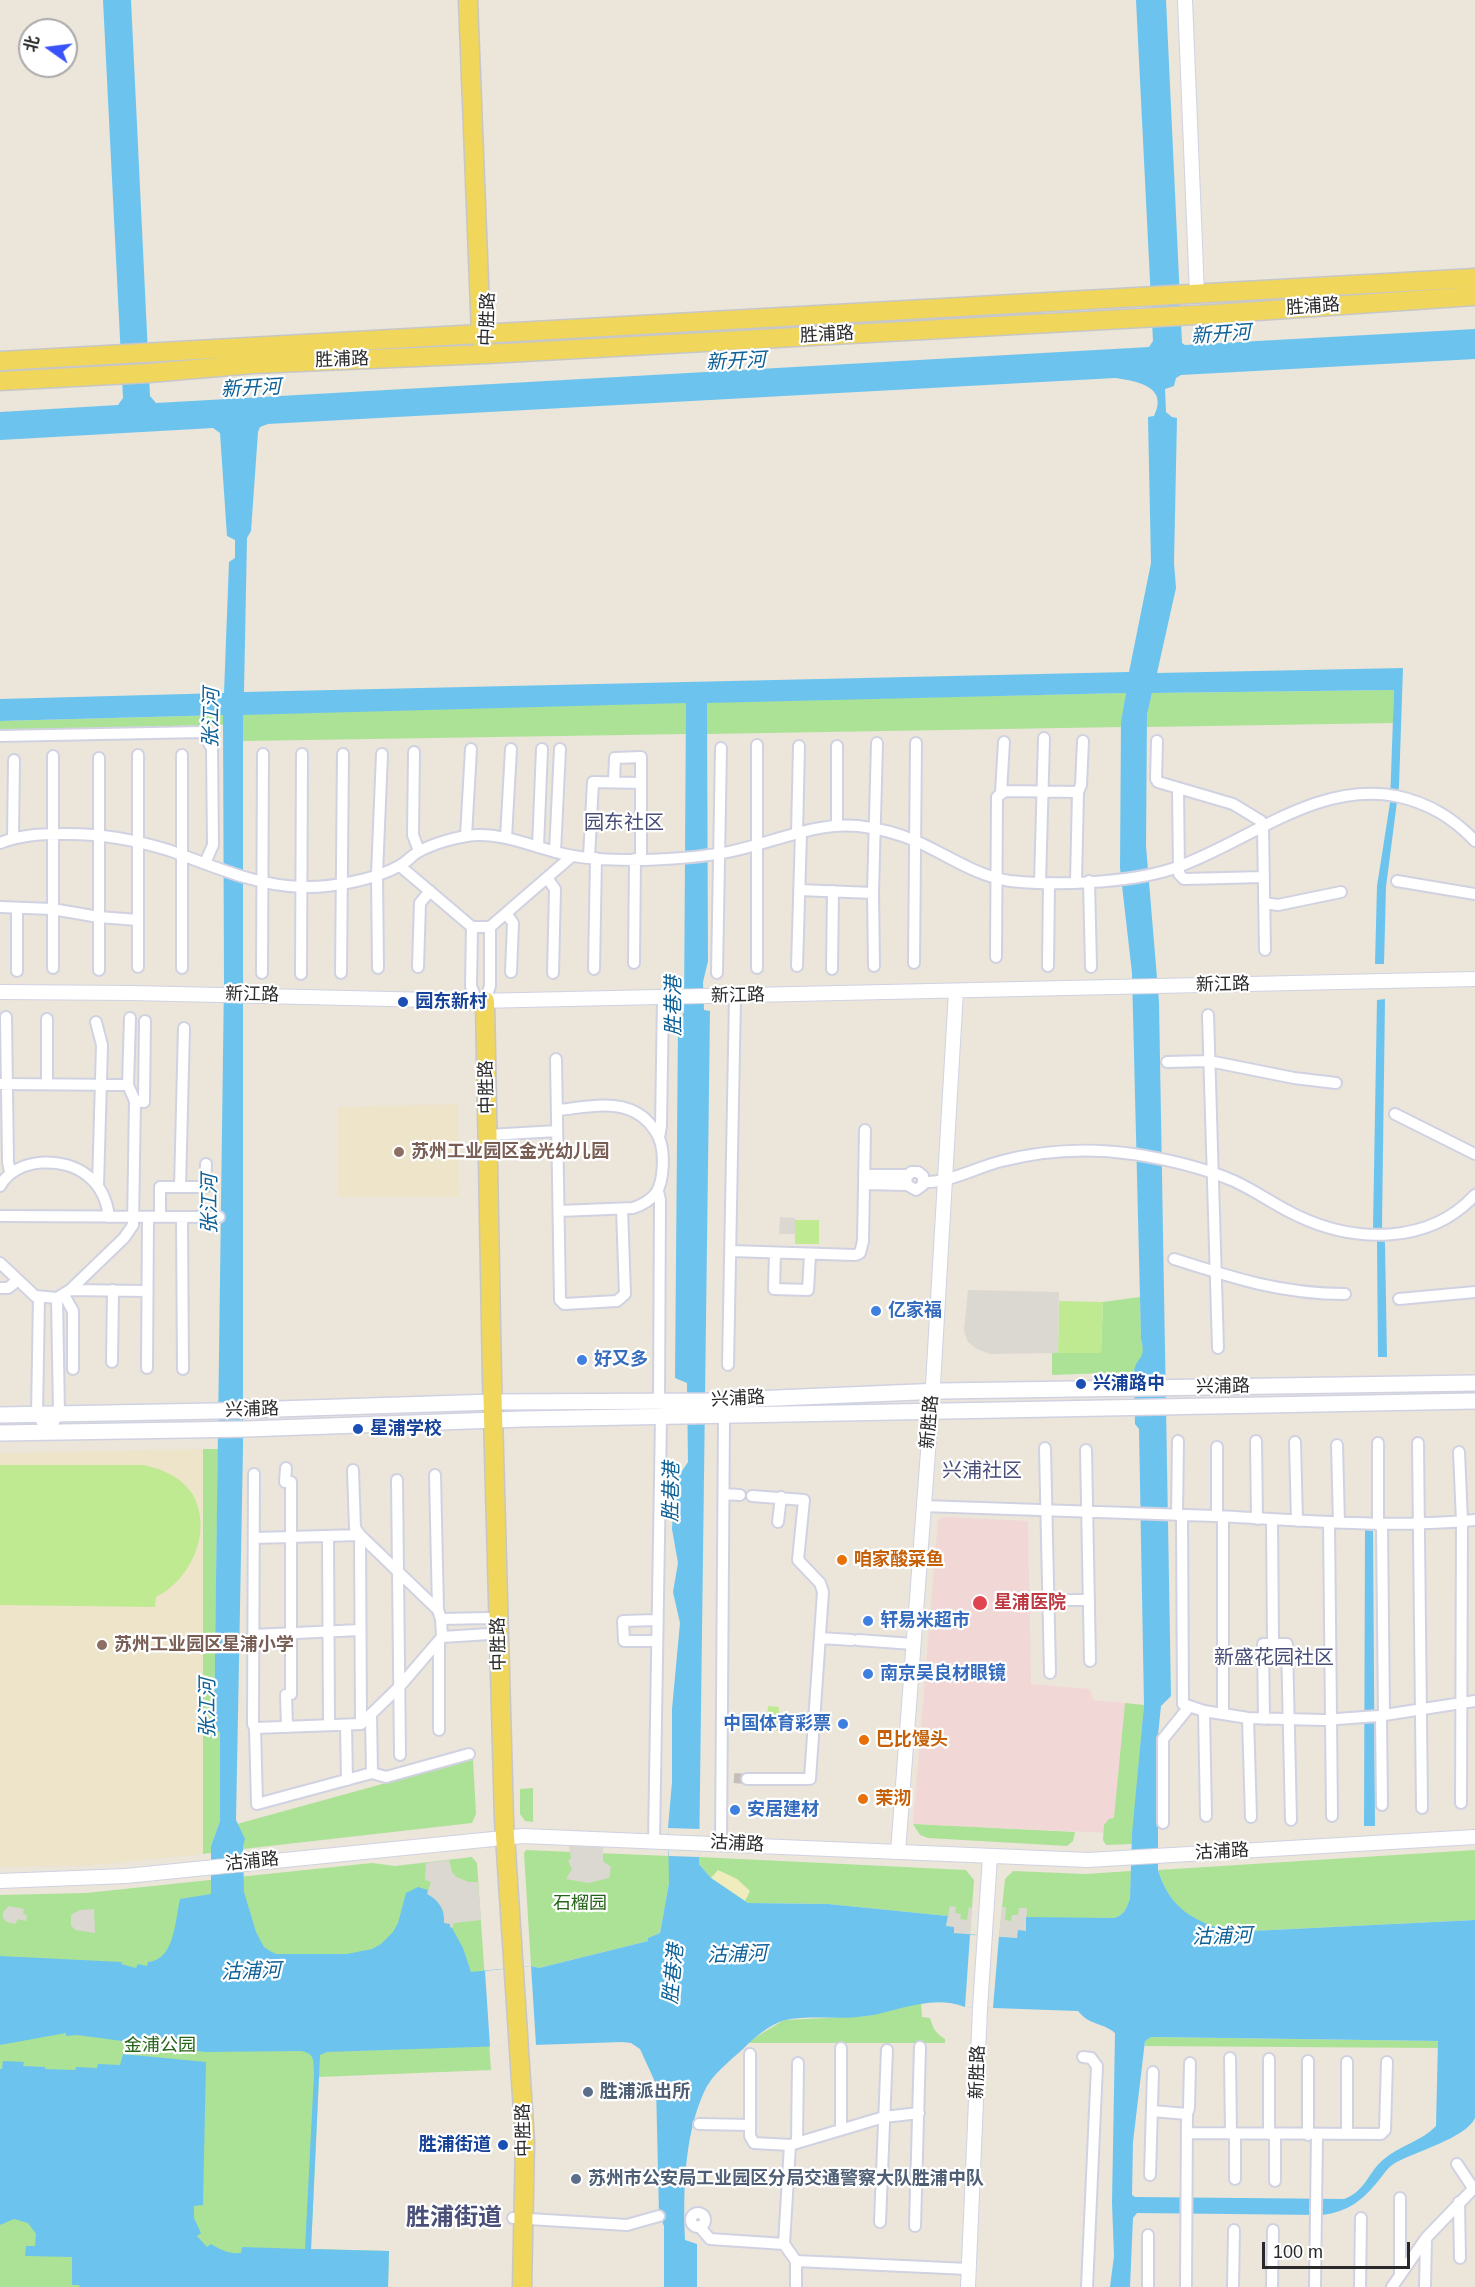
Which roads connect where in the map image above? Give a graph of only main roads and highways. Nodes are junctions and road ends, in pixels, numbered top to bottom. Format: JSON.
{"nodes":[{"id":1,"x":468,"y":0,"type":"edge"},
{"id":2,"x":478,"y":0,"type":"edge"},
{"id":3,"x":1475,"y":278,"type":"edge"},
{"id":4,"x":1475,"y":296,"type":"edge"},
{"id":5,"x":486,"y":333,"type":"junction"},
{"id":6,"x":487,"y":354,"type":"junction"},
{"id":7,"x":0,"y":361,"type":"edge"},
{"id":8,"x":0,"y":381,"type":"edge"},
{"id":9,"x":1475,"y":1383,"type":"edge"},
{"id":10,"x":1475,"y":1401,"type":"edge"},
{"id":11,"x":706,"y":1408,"type":"junction"},
{"id":12,"x":488,"y":1411,"type":"junction"},
{"id":13,"x":0,"y":1414,"type":"edge"},
{"id":14,"x":0,"y":1433,"type":"edge"},
{"id":15,"x":518,"y":2218,"type":"junction"},
{"id":16,"x":512,"y":2287,"type":"edge"},
{"id":17,"x":522,"y":2287,"type":"edge"}],
"edges":[{"from":1,"to":5,"type":"main road","name":"中胜路"},
{"from":2,"to":5,"type":"main road","name":"中胜路"},
{"from":3,"to":5,"type":"main road","name":"胜浦路"},
{"from":4,"to":6,"type":"main road","name":"胜浦路"},
{"from":5,"to":6,"type":"main road","name":"中胜路"},
{"from":5,"to":7,"type":"main road","name":"胜浦路"},
{"from":6,"to":8,"type":"main road","name":"胜浦路"},
{"from":9,"to":11,"type":"main road","name":"兴浦路"},
{"from":10,"to":11,"type":"main road","name":"兴浦路"},
{"from":11,"to":12,"type":"main road","name":"兴浦路"},
{"from":11,"to":12,"type":"main road","name":"兴浦路"},
{"from":12,"to":12,"type":"main road","name":"中胜路"},
{"from":12,"to":13,"type":"main road","name":"兴浦路"},
{"from":12,"to":14,"type":"main road","name":"兴浦路"},
{"from":12,"to":15,"type":"main road","name":"中胜路"},
{"from":15,"to":16,"type":"main road","name":"中胜路"},
{"from":15,"to":17,"type":"main road","name":"中胜路"}]}
